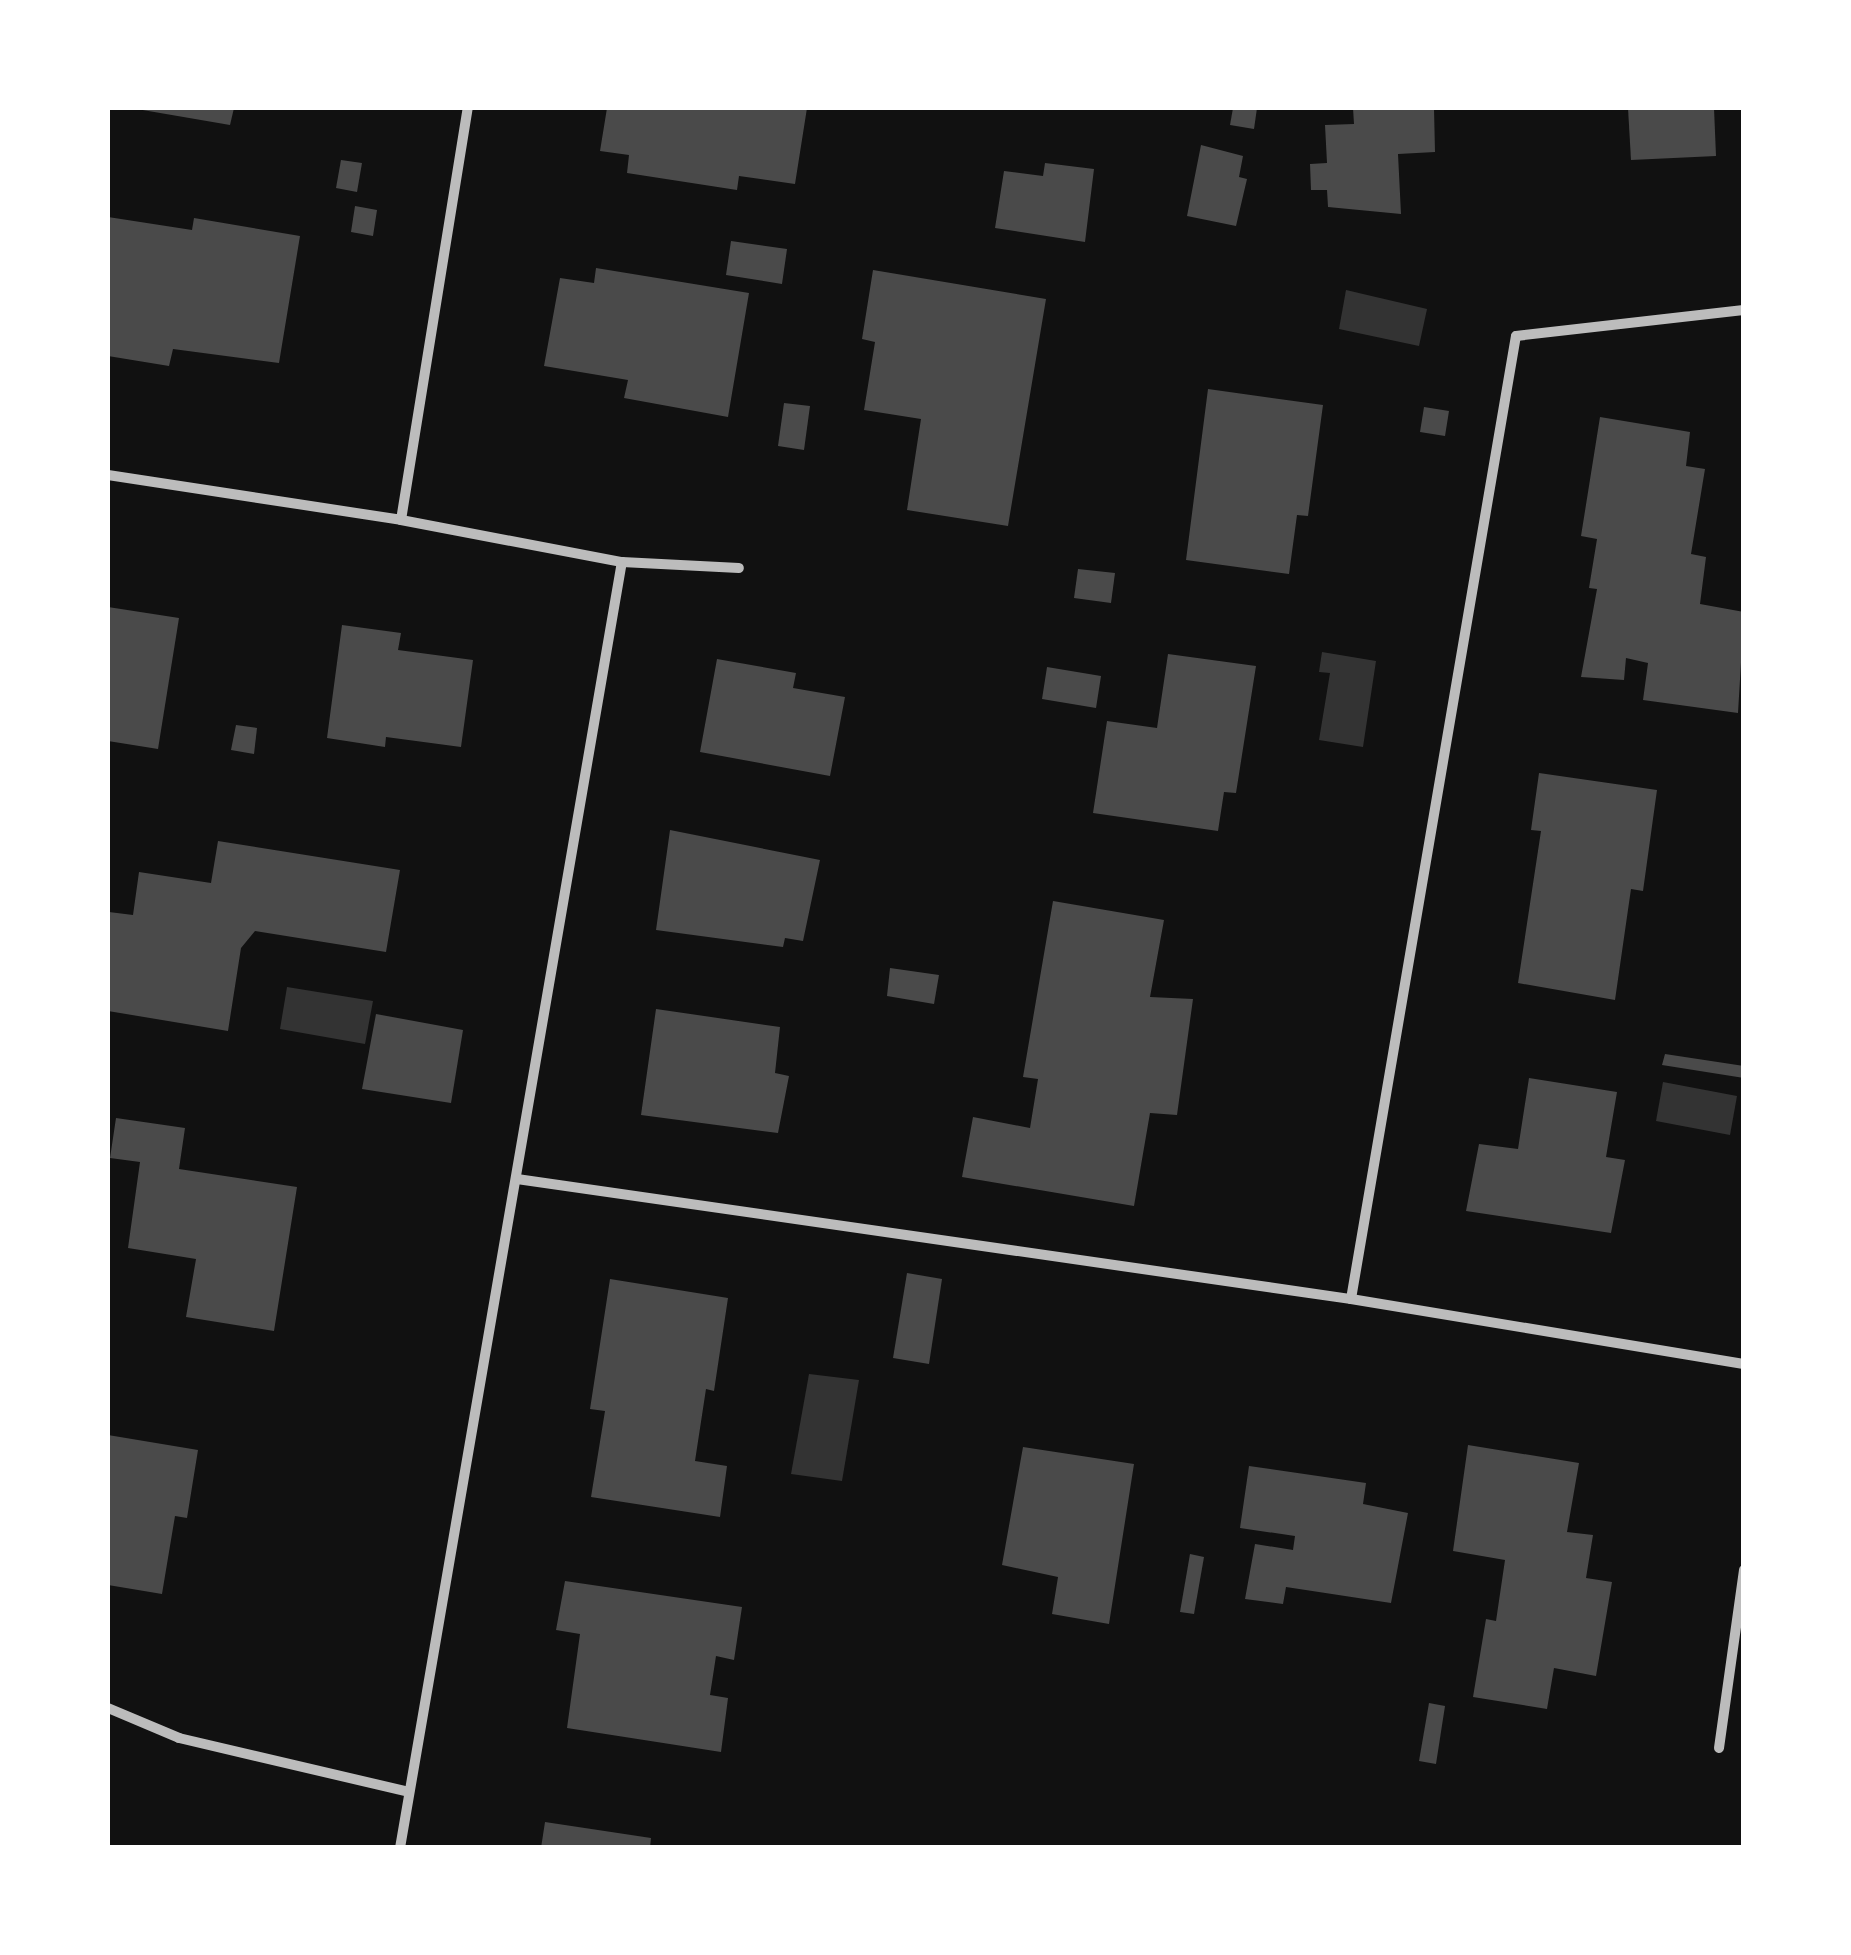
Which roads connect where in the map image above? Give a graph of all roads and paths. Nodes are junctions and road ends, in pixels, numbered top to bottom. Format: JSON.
{"nodes":[{"id":1,"x":468,"y":108,"type":"edge"},
{"id":2,"x":1744,"y":310,"type":"edge"},
{"id":3,"x":108,"y":475,"type":"edge"},
{"id":4,"x":400,"y":520,"type":"junction"},
{"id":5,"x":622,"y":562,"type":"junction"},
{"id":6,"x":740,"y":568,"type":"dead end"},
{"id":7,"x":517,"y":1179,"type":"junction"},
{"id":8,"x":1351,"y":1298,"type":"junction"},
{"id":9,"x":1744,"y":1364,"type":"edge"},
{"id":10,"x":1744,"y":1570,"type":"edge"},
{"id":11,"x":108,"y":1708,"type":"edge"},
{"id":12,"x":1719,"y":1748,"type":"dead end"},
{"id":13,"x":409,"y":1792,"type":"junction"},
{"id":14,"x":400,"y":1848,"type":"edge"}],
"edges":[{"from":1,"to":4,"type":"street"},
{"from":2,"to":8,"type":"street"},
{"from":3,"to":4,"type":"street"},
{"from":4,"to":5,"type":"street"},
{"from":5,"to":6,"type":"street"},
{"from":5,"to":7,"type":"street"},
{"from":7,"to":8,"type":"street"},
{"from":7,"to":13,"type":"street"},
{"from":8,"to":9,"type":"street"},
{"from":10,"to":12,"type":"street"},
{"from":11,"to":13,"type":"street"},
{"from":13,"to":14,"type":"street"}]}
